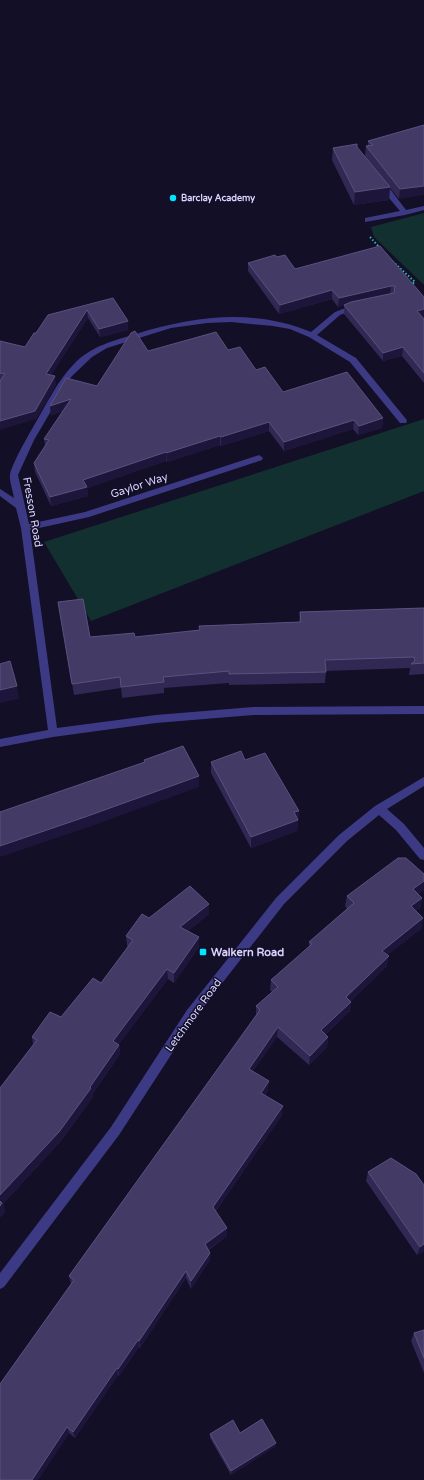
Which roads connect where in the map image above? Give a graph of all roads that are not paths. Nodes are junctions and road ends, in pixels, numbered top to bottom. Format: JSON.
{"nodes":[{"id":1,"x":375,"y":176,"type":"edge"},
{"id":2,"x":424,"y":208,"type":"edge"},
{"id":3,"x":405,"y":213,"type":"junction"},
{"id":4,"x":368,"y":220,"type":"road end"},
{"id":5,"x":362,"y":304,"type":"edge"},
{"id":6,"x":312,"y":335,"type":"junction"},
{"id":7,"x":403,"y":420,"type":"dead end"},
{"id":8,"x":259,"y":458,"type":"dead end"},
{"id":9,"x":0,"y":492,"type":"edge"},
{"id":10,"x":20,"y":506,"type":"junction"},
{"id":11,"x":25,"y":528,"type":"junction"},
{"id":12,"x":424,"y":710,"type":"edge"},
{"id":13,"x":53,"y":733,"type":"junction"},
{"id":14,"x":0,"y":743,"type":"edge"},
{"id":15,"x":424,"y":781,"type":"edge"},
{"id":16,"x":379,"y":809,"type":"junction"},
{"id":17,"x":424,"y":856,"type":"edge"},
{"id":18,"x":0,"y":1283,"type":"edge"}],
"edges":[{"from":1,"to":3,"type":"street"},
{"from":2,"to":3,"type":"street"},
{"from":3,"to":4,"type":"street"},
{"from":5,"to":6,"type":"street"},
{"from":6,"to":7,"type":"street","name":"Fresson Road"},
{"from":6,"to":10,"type":"street","name":"Fresson Road"},
{"from":8,"to":11,"type":"street","name":"Gaylor Way"},
{"from":9,"to":10,"type":"street"},
{"from":10,"to":11,"type":"street","name":"Fresson Road"},
{"from":11,"to":13,"type":"street","name":"Fresson Road"},
{"from":12,"to":13,"type":"street"},
{"from":13,"to":14,"type":"street"},
{"from":15,"to":16,"type":"street","name":"Letchmore Road"},
{"from":16,"to":17,"type":"street"},
{"from":16,"to":18,"type":"street","name":"Letchmore Road"}]}
